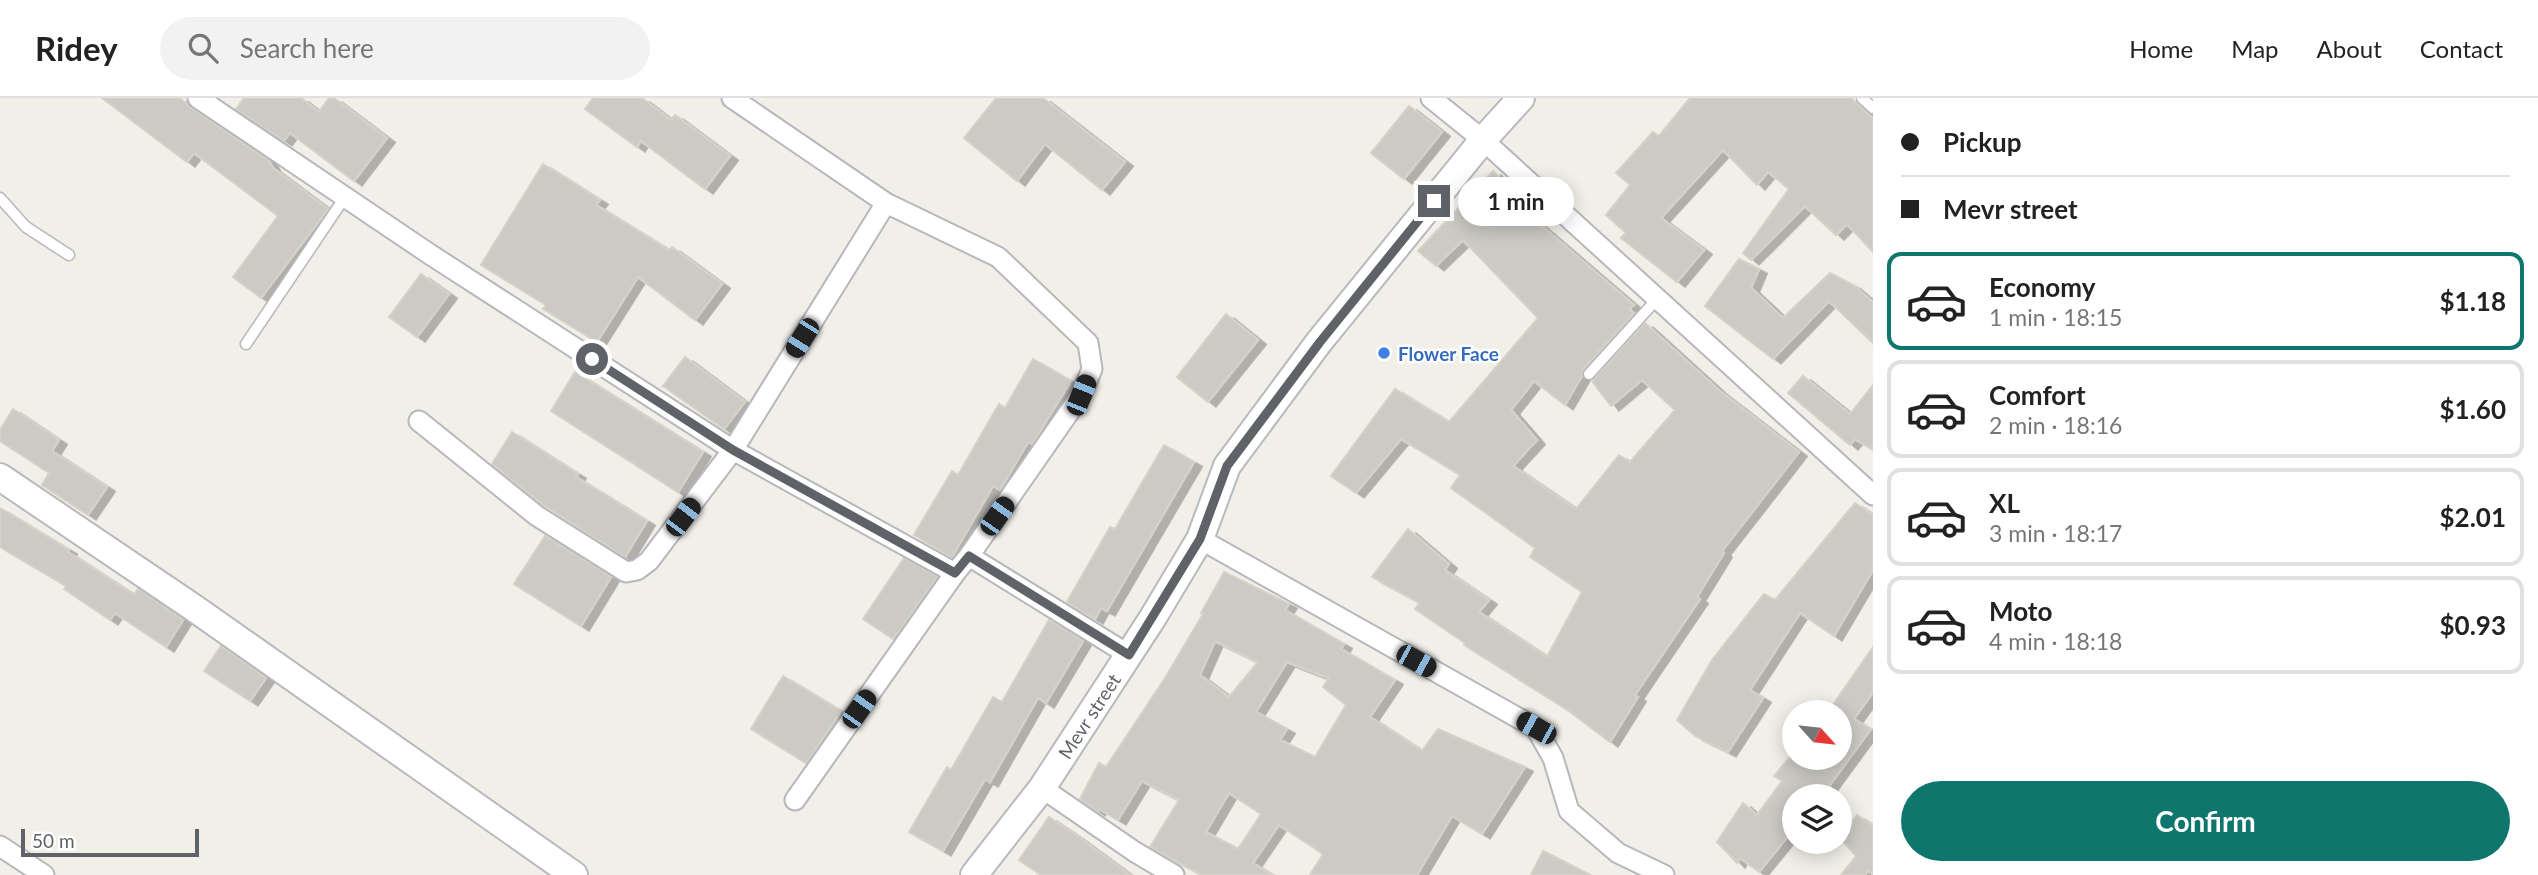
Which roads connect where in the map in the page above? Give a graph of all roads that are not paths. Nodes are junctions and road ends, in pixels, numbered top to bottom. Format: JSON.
{"nodes":[{"id":1,"x":198,"y":98,"type":"edge"},
{"id":2,"x":732,"y":98,"type":"edge"},
{"id":3,"x":1431,"y":98,"type":"edge"},
{"id":4,"x":1521,"y":98,"type":"edge"},
{"id":5,"x":1862,"y":98,"type":"edge"},
{"id":6,"x":1873,"y":108,"type":"edge"},
{"id":7,"x":1483,"y":140,"type":"junction"},
{"id":8,"x":345,"y":197,"type":"junction"},
{"id":9,"x":0,"y":198,"type":"edge"},
{"id":10,"x":886,"y":203,"type":"junction"},
{"id":11,"x":69,"y":254,"type":"dead end"},
{"id":12,"x":1659,"y":298,"type":"junction"},
{"id":13,"x":246,"y":344,"type":"dead end"},
{"id":14,"x":1589,"y":374,"type":"dead end"},
{"id":15,"x":419,"y":421,"type":"dead end"},
{"id":16,"x":733,"y":450,"type":"junction"},
{"id":17,"x":0,"y":477,"type":"edge"},
{"id":18,"x":1873,"y":495,"type":"edge"},
{"id":19,"x":1200,"y":539,"type":"junction"},
{"id":20,"x":969,"y":556,"type":"junction"},
{"id":21,"x":955,"y":573,"type":"junction"},
{"id":22,"x":1129,"y":655,"type":"junction"},
{"id":23,"x":1042,"y":788,"type":"junction"},
{"id":24,"x":795,"y":800,"type":"dead end"},
{"id":25,"x":0,"y":846,"type":"edge"},
{"id":26,"x":570,"y":873,"type":"edge"},
{"id":27,"x":44,"y":875,"type":"edge"},
{"id":28,"x":974,"y":875,"type":"edge"},
{"id":29,"x":1174,"y":875,"type":"edge"},
{"id":30,"x":1664,"y":875,"type":"edge"}],
"edges":[{"from":1,"to":8,"type":"street"},
{"from":2,"to":10,"type":"street"},
{"from":3,"to":7,"type":"street"},
{"from":4,"to":7,"type":"street","name":"Mevr street"},
{"from":5,"to":6,"type":"lane"},
{"from":7,"to":12,"type":"street"},
{"from":7,"to":19,"type":"street","name":"Mevr street"},
{"from":8,"to":13,"type":"lane"},
{"from":8,"to":16,"type":"street"},
{"from":9,"to":11,"type":"lane"},
{"from":10,"to":16,"type":"street"},
{"from":10,"to":20,"type":"street"},
{"from":12,"to":14,"type":"lane"},
{"from":12,"to":18,"type":"street"},
{"from":15,"to":16,"type":"street"},
{"from":16,"to":21,"type":"street"},
{"from":17,"to":26,"type":"street"},
{"from":19,"to":22,"type":"street","name":"Mevr street"},
{"from":19,"to":30,"type":"street"},
{"from":20,"to":21,"type":"street"},
{"from":20,"to":22,"type":"street"},
{"from":21,"to":24,"type":"street"},
{"from":22,"to":23,"type":"street","name":"Mevr street"},
{"from":23,"to":28,"type":"street","name":"Mevr street"},
{"from":23,"to":29,"type":"street"},
{"from":25,"to":27,"type":"street"}]}
